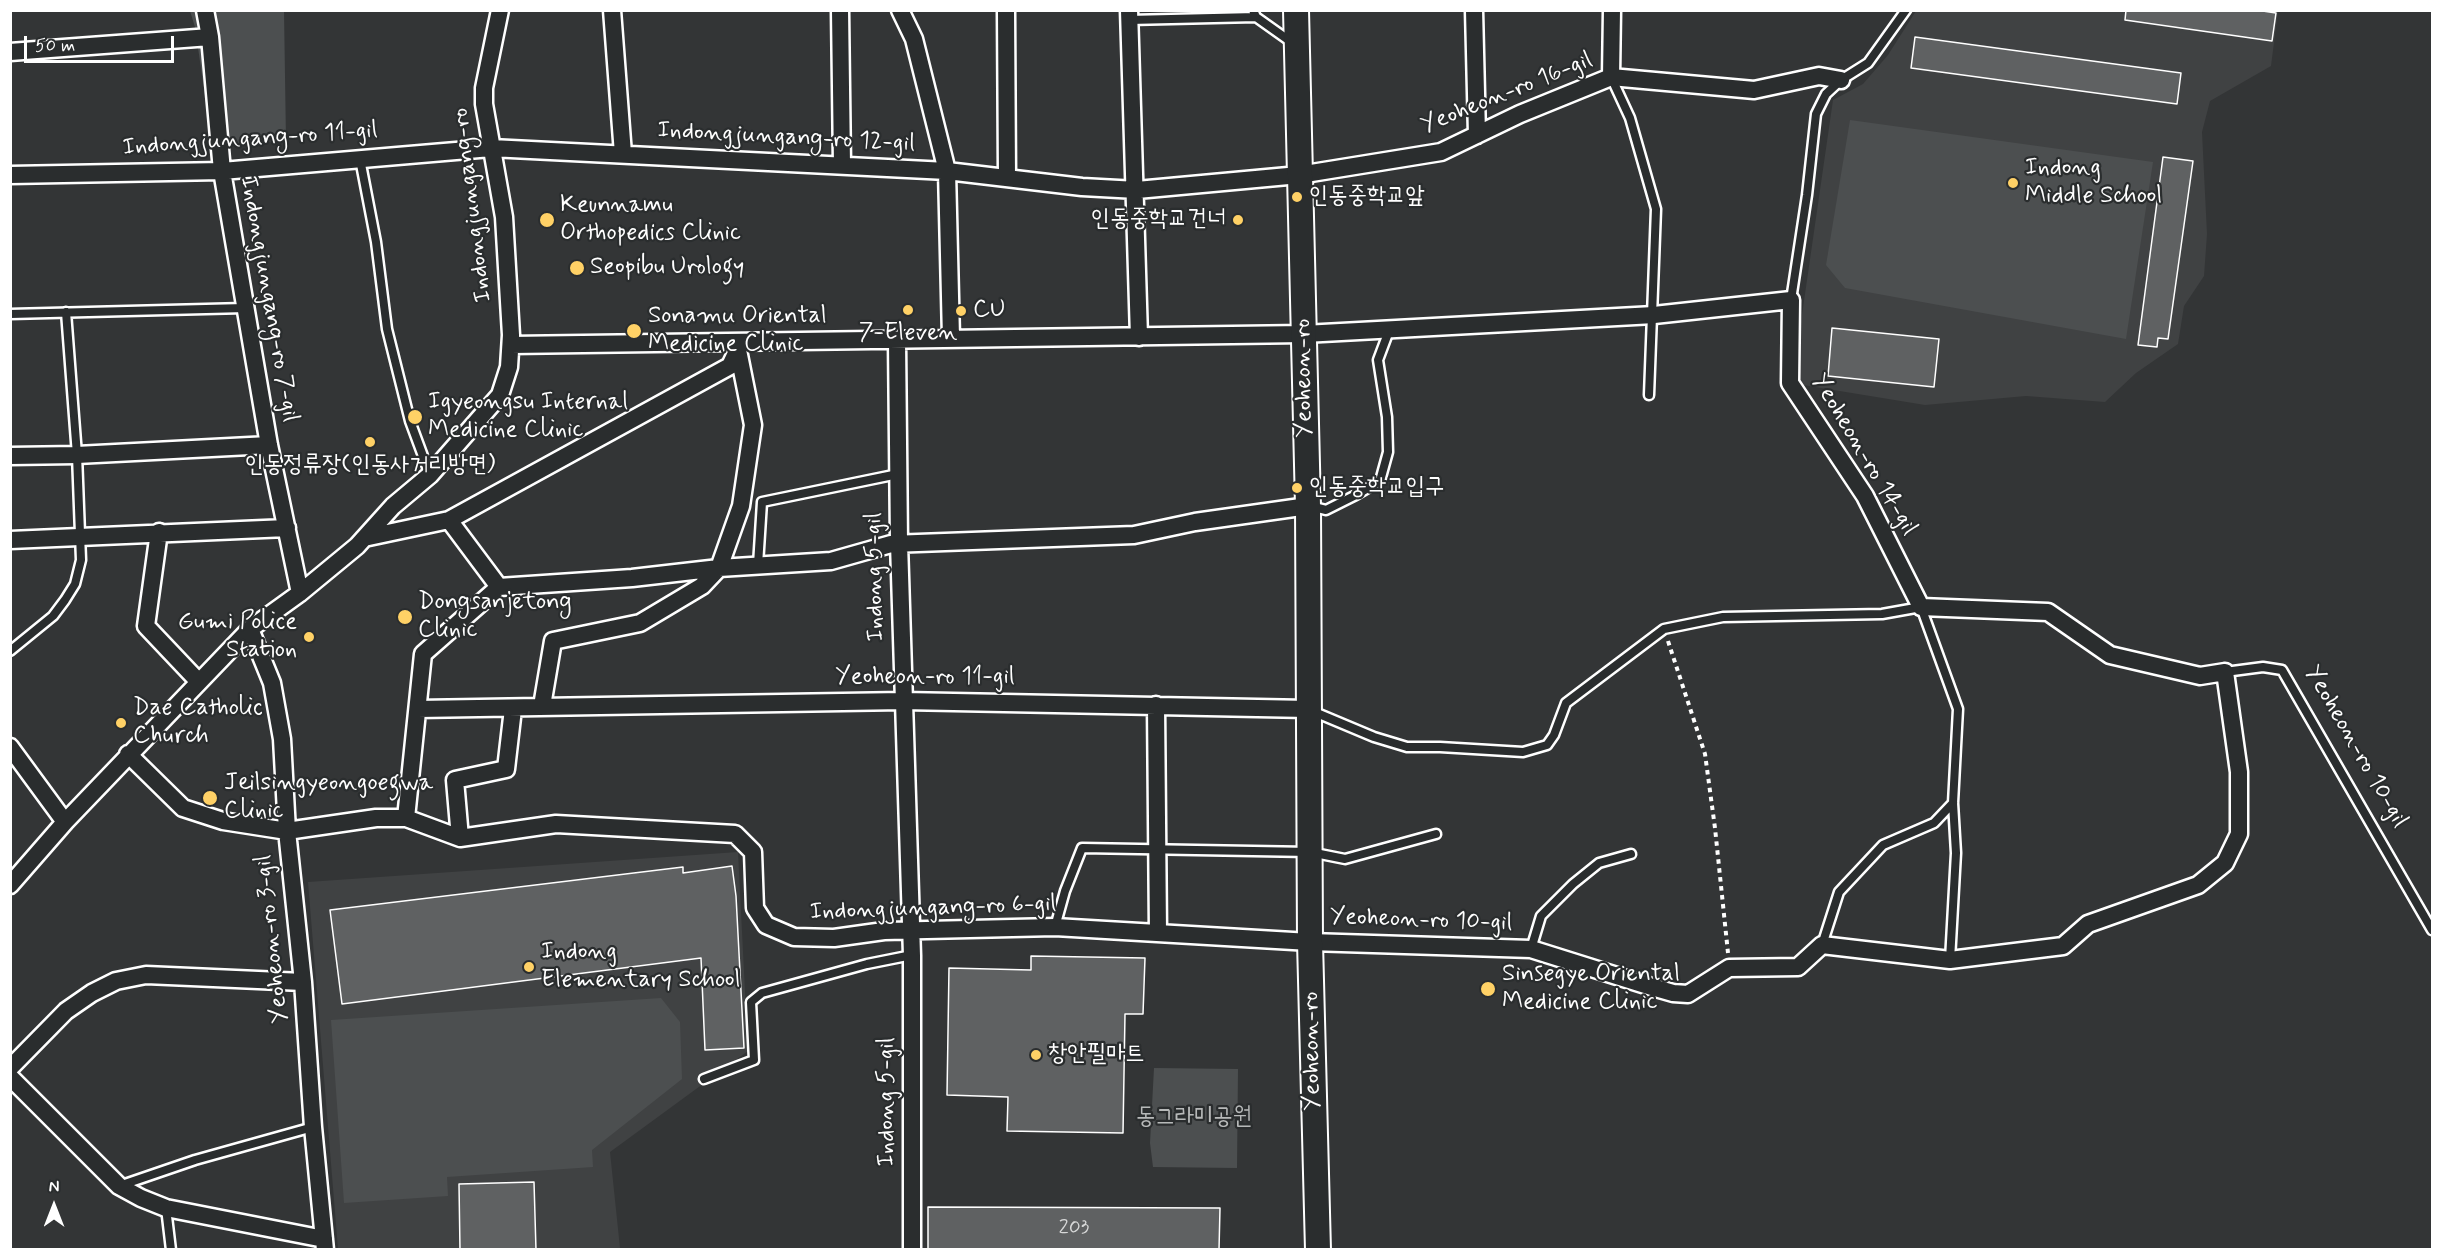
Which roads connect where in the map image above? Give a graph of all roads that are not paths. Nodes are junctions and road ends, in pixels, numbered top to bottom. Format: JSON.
{"nodes":[{"id":1,"x":205,"y":10,"type":"edge"},
{"id":2,"x":500,"y":10,"type":"edge"},
{"id":3,"x":612,"y":10,"type":"edge"},
{"id":4,"x":840,"y":10,"type":"edge"},
{"id":5,"x":900,"y":10,"type":"edge"},
{"id":6,"x":1006,"y":10,"type":"edge"},
{"id":7,"x":1296,"y":10,"type":"edge"},
{"id":8,"x":1474,"y":10,"type":"edge"},
{"id":9,"x":1612,"y":10,"type":"edge"},
{"id":10,"x":1906,"y":10,"type":"edge"},
{"id":11,"x":1255,"y":14,"type":"edge"},
{"id":12,"x":1129,"y":15,"type":"edge"},
{"id":13,"x":210,"y":37,"type":"junction"},
{"id":14,"x":1296,"y":46,"type":"junction"},
{"id":15,"x":10,"y":52,"type":"edge"},
{"id":16,"x":1611,"y":77,"type":"junction"},
{"id":17,"x":1841,"y":80,"type":"junction"},
{"id":18,"x":1477,"y":135,"type":"junction"},
{"id":19,"x":491,"y":148,"type":"junction"},
{"id":20,"x":623,"y":154,"type":"junction"},
{"id":21,"x":360,"y":158,"type":"junction"},
{"id":22,"x":842,"y":165,"type":"junction"},
{"id":23,"x":222,"y":171,"type":"junction"},
{"id":24,"x":947,"y":171,"type":"junction"},
{"id":25,"x":10,"y":175,"type":"edge"},
{"id":26,"x":1299,"y":175,"type":"junction"},
{"id":27,"x":1007,"y":178,"type":"junction"},
{"id":28,"x":1137,"y":190,"type":"junction"},
{"id":29,"x":1791,"y":300,"type":"junction"},
{"id":30,"x":246,"y":308,"type":"junction"},
{"id":31,"x":66,"y":312,"type":"junction"},
{"id":32,"x":10,"y":314,"type":"edge"},
{"id":33,"x":1654,"y":315,"type":"junction"},
{"id":34,"x":1390,"y":328,"type":"junction"},
{"id":35,"x":1304,"y":334,"type":"junction"},
{"id":36,"x":1139,"y":337,"type":"junction"},
{"id":37,"x":951,"y":338,"type":"junction"},
{"id":38,"x":897,"y":341,"type":"junction"},
{"id":39,"x":511,"y":345,"type":"junction"},
{"id":40,"x":740,"y":346,"type":"junction"},
{"id":41,"x":1649,"y":395,"type":"dead end"},
{"id":42,"x":269,"y":445,"type":"junction"},
{"id":43,"x":77,"y":455,"type":"junction"},
{"id":44,"x":10,"y":456,"type":"edge"},
{"id":45,"x":898,"y":474,"type":"junction"},
{"id":46,"x":430,"y":475,"type":"junction"},
{"id":47,"x":1308,"y":506,"type":"junction"},
{"id":48,"x":449,"y":520,"type":"junction"},
{"id":49,"x":287,"y":528,"type":"junction"},
{"id":50,"x":159,"y":532,"type":"junction"},
{"id":51,"x":81,"y":538,"type":"junction"},
{"id":52,"x":364,"y":538,"type":"junction"},
{"id":53,"x":10,"y":540,"type":"edge"},
{"id":54,"x":899,"y":543,"type":"junction"},
{"id":55,"x":758,"y":565,"type":"junction"},
{"id":56,"x":719,"y":568,"type":"junction"},
{"id":57,"x":499,"y":587,"type":"junction"},
{"id":58,"x":300,"y":593,"type":"junction"},
{"id":59,"x":1922,"y":607,"type":"junction"},
{"id":60,"x":250,"y":629,"type":"junction"},
{"id":61,"x":10,"y":651,"type":"edge"},
{"id":62,"x":2224,"y":672,"type":"junction"},
{"id":63,"x":199,"y":682,"type":"junction"},
{"id":64,"x":903,"y":701,"type":"junction"},
{"id":65,"x":1156,"y":705,"type":"junction"},
{"id":66,"x":542,"y":706,"type":"junction"},
{"id":67,"x":418,"y":709,"type":"junction"},
{"id":68,"x":513,"y":709,"type":"junction"},
{"id":69,"x":1308,"y":709,"type":"junction"},
{"id":70,"x":10,"y":747,"type":"edge"},
{"id":71,"x":128,"y":754,"type":"junction"},
{"id":72,"x":1953,"y":803,"type":"junction"},
{"id":73,"x":406,"y":818,"type":"junction"},
{"id":74,"x":65,"y":822,"type":"junction"},
{"id":75,"x":287,"y":831,"type":"junction"},
{"id":76,"x":1436,"y":834,"type":"dead end"},
{"id":77,"x":460,"y":838,"type":"junction"},
{"id":78,"x":1158,"y":849,"type":"junction"},
{"id":79,"x":1310,"y":852,"type":"junction"},
{"id":80,"x":1631,"y":854,"type":"dead end"},
{"id":81,"x":10,"y":885,"type":"edge"},
{"id":82,"x":1055,"y":927,"type":"junction"},
{"id":83,"x":2433,"y":930,"type":"edge"},
{"id":84,"x":910,"y":931,"type":"junction"},
{"id":85,"x":1158,"y":933,"type":"junction"},
{"id":86,"x":1310,"y":942,"type":"junction"},
{"id":87,"x":1822,"y":945,"type":"junction"},
{"id":88,"x":1531,"y":949,"type":"junction"},
{"id":89,"x":912,"y":955,"type":"junction"},
{"id":90,"x":1950,"y":960,"type":"junction"},
{"id":91,"x":303,"y":982,"type":"junction"},
{"id":92,"x":10,"y":1068,"type":"edge"},
{"id":93,"x":10,"y":1077,"type":"edge"},
{"id":94,"x":704,"y":1079,"type":"dead end"},
{"id":95,"x":313,"y":1127,"type":"junction"},
{"id":96,"x":119,"y":1186,"type":"junction"},
{"id":97,"x":166,"y":1208,"type":"junction"},
{"id":98,"x":325,"y":1244,"type":"edge"},
{"id":99,"x":171,"y":1250,"type":"edge"},
{"id":100,"x":912,"y":1250,"type":"edge"},
{"id":101,"x":1318,"y":1250,"type":"edge"}],
"edges":[{"from":1,"to":13,"type":"street","name":"Indongjungang-ro 7-gil"},
{"from":2,"to":19,"type":"street","name":"Indongjungang-ro"},
{"from":3,"to":20,"type":"street","name":"Indongjungang-ro 12-gil"},
{"from":4,"to":22,"type":"street"},
{"from":5,"to":24,"type":"street","name":"Indongjungang-ro 12-gil"},
{"from":6,"to":27,"type":"street"},
{"from":7,"to":14,"type":"street","name":"Yeoheon-ro"},
{"from":8,"to":18,"type":"street"},
{"from":9,"to":16,"type":"street"},
{"from":10,"to":17,"type":"lane"},
{"from":11,"to":12,"type":"lane"},
{"from":11,"to":14,"type":"lane"},
{"from":12,"to":28,"type":"street"},
{"from":13,"to":15,"type":"street"},
{"from":13,"to":23,"type":"street","name":"Indongjungang-ro 7-gil"},
{"from":14,"to":26,"type":"street","name":"Yeoheon-ro"},
{"from":16,"to":17,"type":"street","name":"Yeoheon-ro 16-gil"},
{"from":16,"to":18,"type":"street","name":"Yeoheon-ro 16-gil"},
{"from":16,"to":33,"type":"lane"},
{"from":17,"to":29,"type":"lane"},
{"from":18,"to":26,"type":"street","name":"Yeoheon-ro 16-gil"},
{"from":19,"to":20,"type":"street","name":"Indongjungang-ro 12-gil"},
{"from":19,"to":21,"type":"street","name":"Indongjungang-ro 11-gil"},
{"from":19,"to":39,"type":"street","name":"Indongjungang-ro"},
{"from":20,"to":22,"type":"street","name":"Indongjungang-ro 12-gil"},
{"from":21,"to":23,"type":"street","name":"Indongjungang-ro 11-gil"},
{"from":21,"to":46,"type":"lane"},
{"from":22,"to":24,"type":"street","name":"Indongjungang-ro 12-gil"},
{"from":23,"to":25,"type":"street","name":"Indongjungang-ro 11-gil"},
{"from":23,"to":30,"type":"street","name":"Indongjungang-ro 7-gil"},
{"from":24,"to":27,"type":"street","name":"Indongjungang-ro 12-gil"},
{"from":24,"to":37,"type":"street"},
{"from":26,"to":28,"type":"street","name":"Indongjungang-ro 12-gil"},
{"from":26,"to":35,"type":"street","name":"Yeoheon-ro"},
{"from":27,"to":28,"type":"street","name":"Indongjungang-ro 12-gil"},
{"from":28,"to":36,"type":"street"},
{"from":29,"to":33,"type":"street"},
{"from":29,"to":59,"type":"street","name":"Yeoheon-ro 14-gil"},
{"from":30,"to":31,"type":"lane"},
{"from":30,"to":42,"type":"street","name":"Indongjungang-ro 7-gil"},
{"from":31,"to":32,"type":"lane"},
{"from":31,"to":43,"type":"lane"},
{"from":33,"to":34,"type":"street"},
{"from":33,"to":41,"type":"lane"},
{"from":34,"to":35,"type":"street"},
{"from":34,"to":47,"type":"lane"},
{"from":35,"to":36,"type":"street"},
{"from":35,"to":47,"type":"street","name":"Yeoheon-ro"},
{"from":36,"to":37,"type":"street"},
{"from":37,"to":38,"type":"street"},
{"from":38,"to":40,"type":"street"},
{"from":38,"to":45,"type":"street","name":"Indong 5-gil"},
{"from":39,"to":40,"type":"street"},
{"from":39,"to":46,"type":"street","name":"Indongjungang-ro"},
{"from":40,"to":48,"type":"street","name":"Indongjungang-ro"},
{"from":40,"to":56,"type":"street"},
{"from":42,"to":43,"type":"street"},
{"from":42,"to":49,"type":"street","name":"Indongjungang-ro 7-gil"},
{"from":43,"to":44,"type":"street"},
{"from":43,"to":51,"type":"lane"},
{"from":45,"to":54,"type":"street","name":"Indong 5-gil"},
{"from":45,"to":55,"type":"lane"},
{"from":46,"to":52,"type":"street","name":"Indongjungang-ro"},
{"from":47,"to":54,"type":"street"},
{"from":47,"to":69,"type":"street","name":"Yeoheon-ro"},
{"from":48,"to":52,"type":"street","name":"Indongjungang-ro"},
{"from":48,"to":57,"type":"street"},
{"from":49,"to":50,"type":"street"},
{"from":49,"to":58,"type":"street","name":"Indongjungang-ro 7-gil"},
{"from":50,"to":51,"type":"street"},
{"from":50,"to":63,"type":"street"},
{"from":51,"to":53,"type":"street"},
{"from":51,"to":61,"type":"lane"},
{"from":52,"to":58,"type":"street","name":"Indongjungang-ro"},
{"from":54,"to":55,"type":"street"},
{"from":54,"to":64,"type":"street","name":"Indong 5-gil"},
{"from":55,"to":56,"type":"street"},
{"from":56,"to":57,"type":"street"},
{"from":56,"to":66,"type":"street"},
{"from":57,"to":67,"type":"street"},
{"from":58,"to":60,"type":"street","name":"Indongjungang-ro"},
{"from":59,"to":62,"type":"street","name":"Yeoheon-ro 10-gil"},
{"from":59,"to":69,"type":"lane"},
{"from":59,"to":72,"type":"lane"},
{"from":60,"to":63,"type":"street","name":"Indongjungang-ro"},
{"from":60,"to":75,"type":"street","name":"Yeoheon-ro 3-gil"},
{"from":62,"to":83,"type":"lane","name":"Yeoheon-ro 10-gil"},
{"from":62,"to":90,"type":"street"},
{"from":63,"to":71,"type":"street","name":"Indongjungang-ro"},
{"from":64,"to":65,"type":"street","name":"Yeoheon-ro 11-gil"},
{"from":64,"to":66,"type":"street","name":"Yeoheon-ro 11-gil"},
{"from":64,"to":84,"type":"street","name":"Indong 5-gil"},
{"from":65,"to":69,"type":"street","name":"Yeoheon-ro 11-gil"},
{"from":65,"to":78,"type":"street"},
{"from":66,"to":68,"type":"street","name":"Yeoheon-ro 11-gil"},
{"from":67,"to":68,"type":"street","name":"Yeoheon-ro 11-gil"},
{"from":67,"to":73,"type":"street"},
{"from":68,"to":77,"type":"street"},
{"from":69,"to":79,"type":"street","name":"Yeoheon-ro"},
{"from":70,"to":74,"type":"street"},
{"from":71,"to":74,"type":"street","name":"Indongjungang-ro"},
{"from":71,"to":75,"type":"street","name":"Indongjungang-ro 6-gil"},
{"from":72,"to":87,"type":"lane"},
{"from":72,"to":90,"type":"lane"},
{"from":73,"to":75,"type":"street","name":"Indongjungang-ro 6-gil"},
{"from":73,"to":77,"type":"street","name":"Indongjungang-ro 6-gil"},
{"from":74,"to":81,"type":"street","name":"Indongjungang-ro"},
{"from":75,"to":91,"type":"street","name":"Yeoheon-ro 3-gil"},
{"from":76,"to":79,"type":"lane"},
{"from":77,"to":84,"type":"street","name":"Indongjungang-ro 6-gil"},
{"from":78,"to":79,"type":"lane"},
{"from":78,"to":82,"type":"lane"},
{"from":78,"to":85,"type":"street"},
{"from":79,"to":86,"type":"street","name":"Yeoheon-ro"},
{"from":80,"to":88,"type":"lane","name":"Yeoheon-ro 10-gil"},
{"from":82,"to":84,"type":"street","name":"Indongjungang-ro 6-gil"},
{"from":82,"to":85,"type":"street","name":"Indongjungang-ro 6-gil"},
{"from":84,"to":89,"type":"street","name":"Indong 5-gil"},
{"from":85,"to":86,"type":"street","name":"Indongjungang-ro 6-gil"},
{"from":86,"to":88,"type":"street","name":"Yeoheon-ro 10-gil"},
{"from":86,"to":101,"type":"street","name":"Yeoheon-ro"},
{"from":87,"to":88,"type":"street","name":"Yeoheon-ro 10-gil"},
{"from":87,"to":90,"type":"street"},
{"from":89,"to":94,"type":"lane"},
{"from":89,"to":100,"type":"street","name":"Indong 5-gil"},
{"from":91,"to":92,"type":"street"},
{"from":91,"to":95,"type":"street","name":"Yeoheon-ro 3-gil"},
{"from":93,"to":96,"type":"street"},
{"from":95,"to":96,"type":"lane"},
{"from":95,"to":98,"type":"street","name":"Yeoheon-ro 3-gil"},
{"from":96,"to":97,"type":"street"},
{"from":97,"to":98,"type":"street"},
{"from":97,"to":99,"type":"lane"}]}
